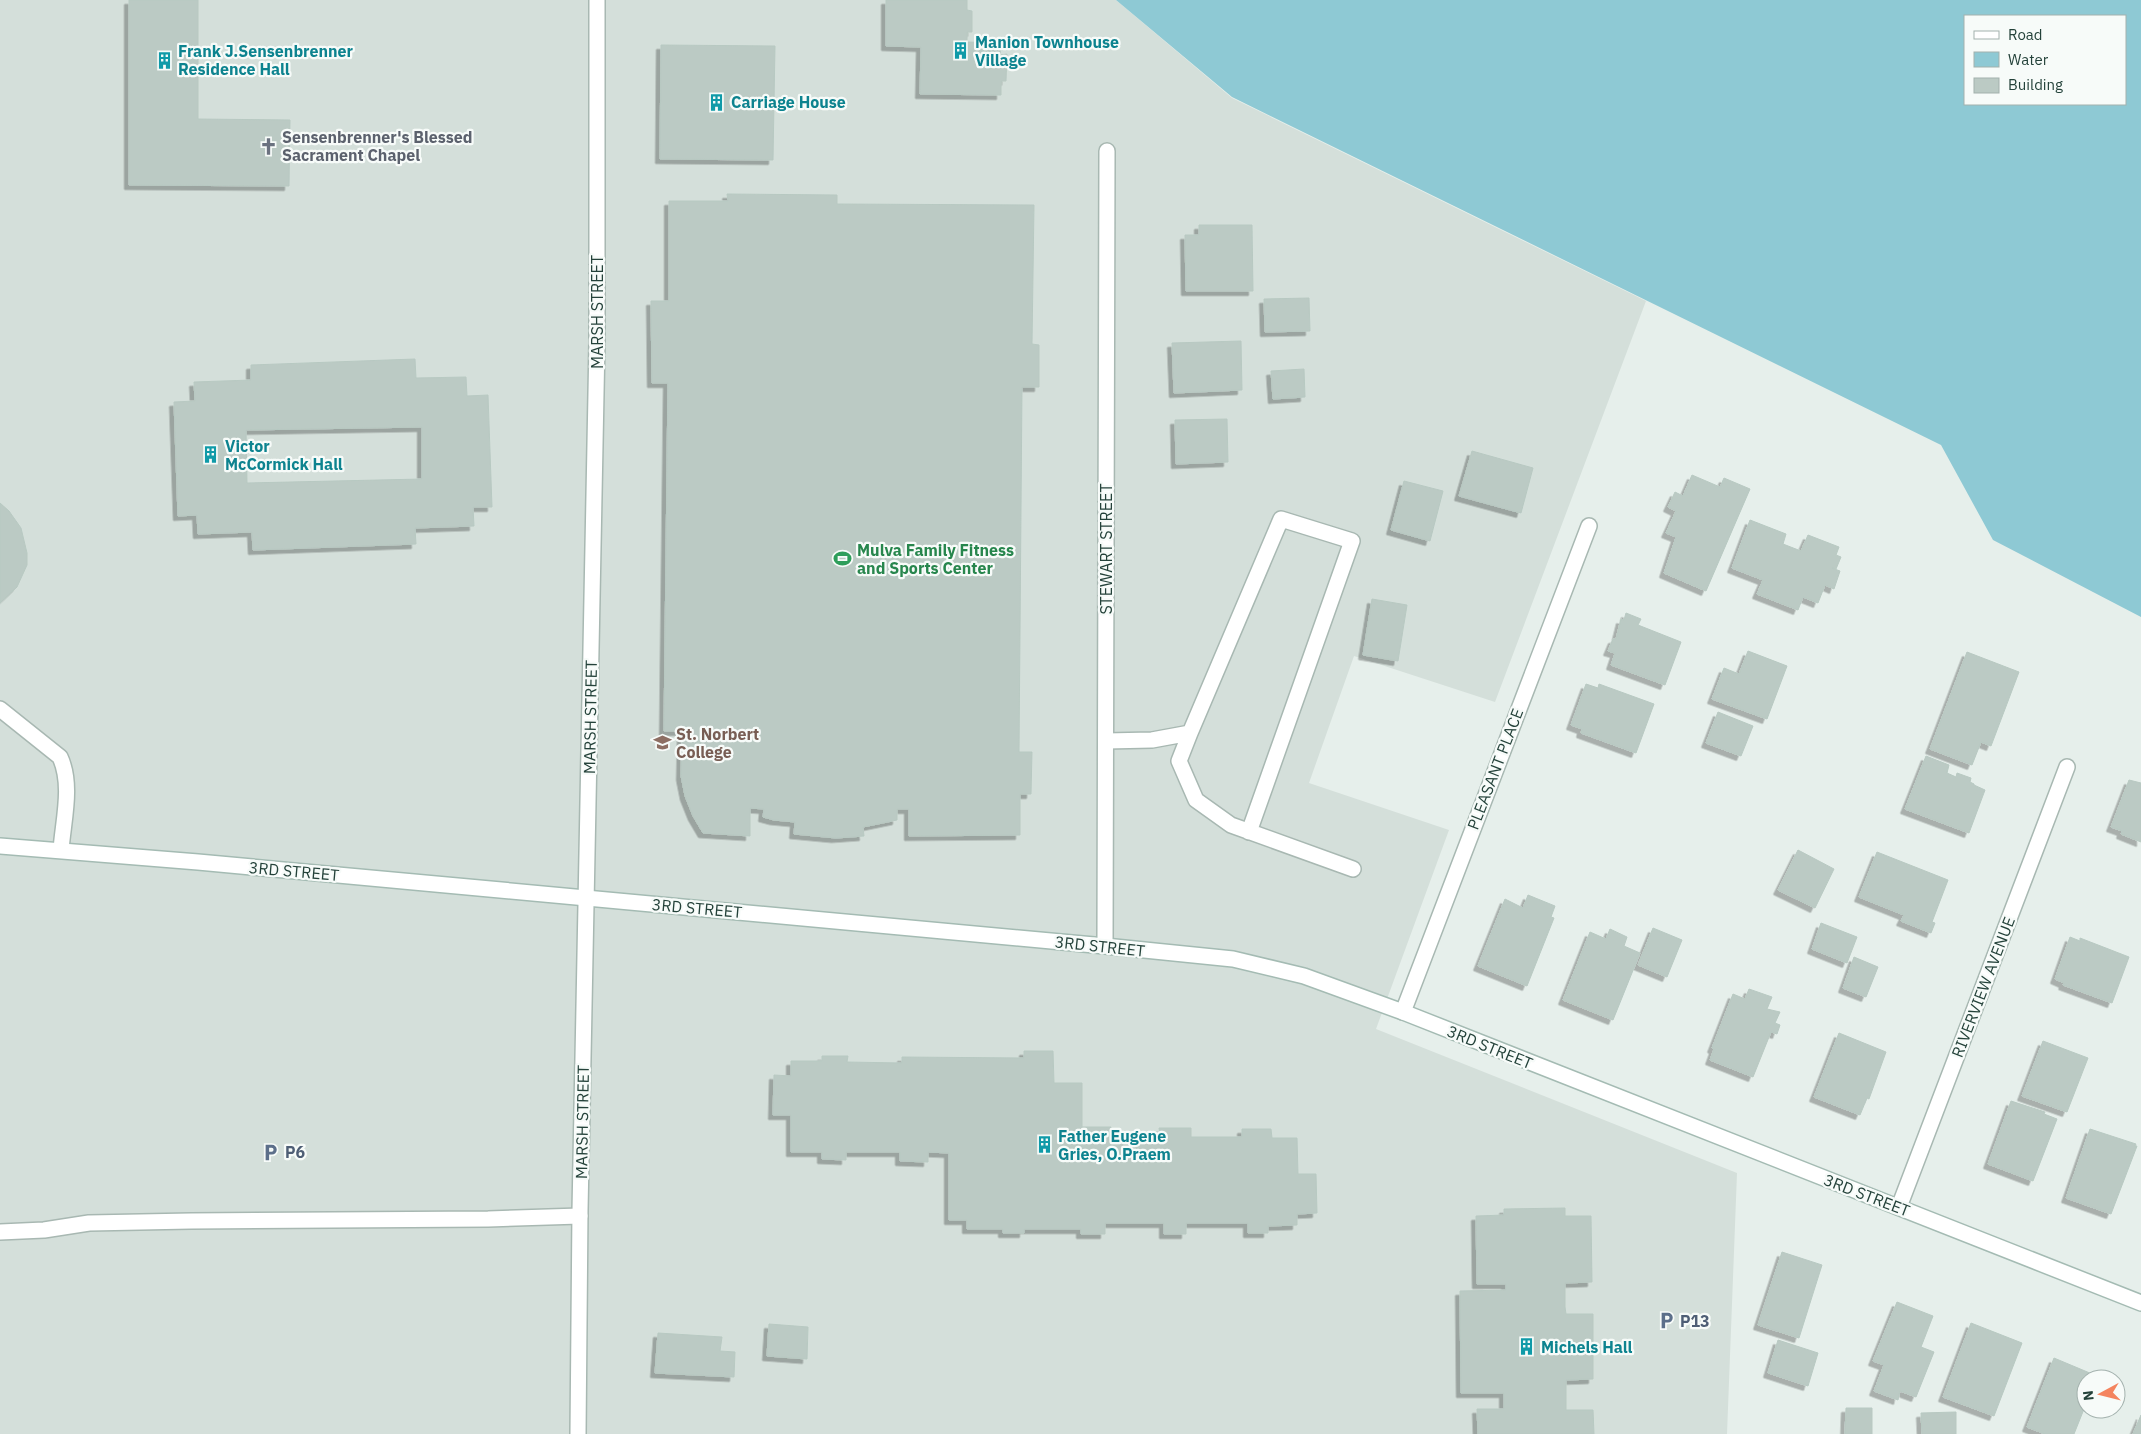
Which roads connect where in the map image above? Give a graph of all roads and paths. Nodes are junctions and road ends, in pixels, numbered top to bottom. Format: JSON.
{"nodes":[{"id":1,"x":597,"y":0,"type":"edge"},
{"id":2,"x":1108,"y":152,"type":"dead end"},
{"id":3,"x":1588,"y":526,"type":"dead end"},
{"id":4,"x":0,"y":709,"type":"edge"},
{"id":5,"x":1190,"y":732,"type":"junction"},
{"id":6,"x":1106,"y":741,"type":"junction"},
{"id":7,"x":2067,"y":767,"type":"dead end"},
{"id":8,"x":1249,"y":832,"type":"junction"},
{"id":9,"x":0,"y":846,"type":"edge"},
{"id":10,"x":60,"y":850,"type":"junction"},
{"id":11,"x":1353,"y":869,"type":"dead end"},
{"id":12,"x":587,"y":898,"type":"junction"},
{"id":13,"x":1105,"y":946,"type":"junction"},
{"id":14,"x":1403,"y":1012,"type":"junction"},
{"id":15,"x":1899,"y":1207,"type":"junction"},
{"id":16,"x":580,"y":1216,"type":"junction"},
{"id":17,"x":0,"y":1232,"type":"edge"},
{"id":18,"x":2141,"y":1303,"type":"edge"},
{"id":19,"x":578,"y":1434,"type":"edge"}],
"edges":[{"from":1,"to":12,"type":"street","name":"MARSH STREET"},
{"from":2,"to":6,"type":"street","name":"STEWART STREET"},
{"from":3,"to":14,"type":"street","name":"PLEASANT PLACE"},
{"from":4,"to":10,"type":"street"},
{"from":5,"to":6,"type":"street"},
{"from":5,"to":8,"type":"street"},
{"from":5,"to":8,"type":"street"},
{"from":6,"to":13,"type":"street","name":"STEWART STREET"},
{"from":7,"to":15,"type":"street","name":"RIVERVIEW AVENUE"},
{"from":8,"to":11,"type":"street"},
{"from":9,"to":10,"type":"street","name":"3RD STREET"},
{"from":10,"to":12,"type":"street","name":"3RD STREET"},
{"from":12,"to":13,"type":"street","name":"3RD STREET"},
{"from":12,"to":16,"type":"street","name":"MARSH STREET"},
{"from":13,"to":14,"type":"street","name":"3RD STREET"},
{"from":14,"to":15,"type":"street","name":"3RD STREET"},
{"from":15,"to":18,"type":"street","name":"3RD STREET"},
{"from":16,"to":17,"type":"street"},
{"from":16,"to":19,"type":"street","name":"MARSH STREET"}]}
